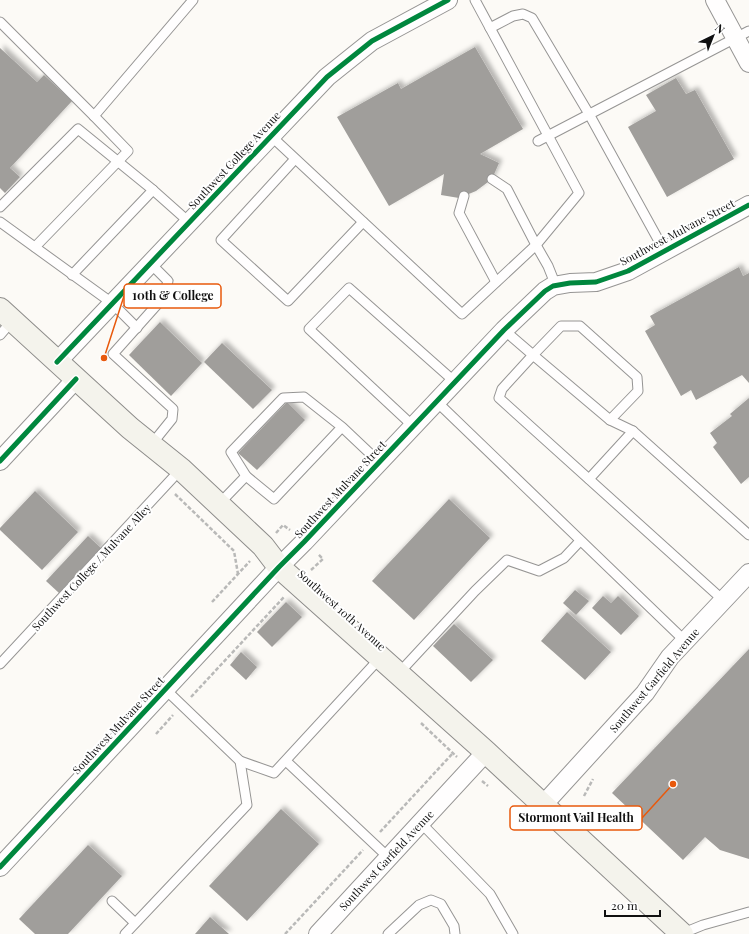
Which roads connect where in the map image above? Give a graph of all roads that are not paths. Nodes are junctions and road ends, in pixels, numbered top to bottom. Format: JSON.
{"nodes":[{"id":1,"x":193,"y":0,"type":"edge"},
{"id":2,"x":448,"y":0,"type":"edge"},
{"id":3,"x":475,"y":0,"type":"edge"},
{"id":4,"x":715,"y":0,"type":"edge"},
{"id":5,"x":0,"y":22,"type":"edge"},
{"id":6,"x":490,"y":28,"type":"junction"},
{"id":7,"x":742,"y":35,"type":"edge"},
{"id":8,"x":749,"y":63,"type":"edge"},
{"id":9,"x":589,"y":114,"type":"junction"},
{"id":10,"x":94,"y":116,"type":"junction"},
{"id":11,"x":548,"y":135,"type":"junction"},
{"id":12,"x":271,"y":136,"type":"junction"},
{"id":13,"x":538,"y":141,"type":"dead end"},
{"id":14,"x":296,"y":158,"type":"junction"},
{"id":15,"x":118,"y":162,"type":"junction"},
{"id":16,"x":492,"y":179,"type":"dead end"},
{"id":17,"x":152,"y":190,"type":"junction"},
{"id":18,"x":464,"y":196,"type":"dead end"},
{"id":19,"x":749,"y":205,"type":"edge"},
{"id":20,"x":0,"y":207,"type":"edge"},
{"id":21,"x":0,"y":222,"type":"edge"},
{"id":22,"x":189,"y":222,"type":"junction"},
{"id":23,"x":363,"y":222,"type":"junction"},
{"id":24,"x":536,"y":245,"type":"junction"},
{"id":25,"x":35,"y":247,"type":"junction"},
{"id":26,"x":664,"y":252,"type":"junction"},
{"id":27,"x":150,"y":264,"type":"junction"},
{"id":28,"x":72,"y":274,"type":"junction"},
{"id":29,"x":496,"y":282,"type":"junction"},
{"id":30,"x":556,"y":286,"type":"junction"},
{"id":31,"x":112,"y":303,"type":"junction"},
{"id":32,"x":4,"y":322,"type":"edge"},
{"id":33,"x":137,"y":328,"type":"junction"},
{"id":34,"x":504,"y":330,"type":"junction"},
{"id":35,"x":534,"y":355,"type":"junction"},
{"id":36,"x":57,"y":362,"type":"junction"},
{"id":37,"x":76,"y":379,"type":"junction"},
{"id":38,"x":455,"y":382,"type":"junction"},
{"id":39,"x":436,"y":401,"type":"junction"},
{"id":40,"x":610,"y":420,"type":"junction"},
{"id":41,"x":413,"y":426,"type":"junction"},
{"id":42,"x":342,"y":427,"type":"junction"},
{"id":43,"x":633,"y":431,"type":"junction"},
{"id":44,"x":151,"y":445,"type":"junction"},
{"id":45,"x":0,"y":461,"type":"edge"},
{"id":46,"x":379,"y":462,"type":"junction"},
{"id":47,"x":181,"y":469,"type":"junction"},
{"id":48,"x":246,"y":476,"type":"junction"},
{"id":49,"x":589,"y":479,"type":"junction"},
{"id":50,"x":219,"y":504,"type":"junction"},
{"id":51,"x":749,"y":535,"type":"edge"},
{"id":52,"x":580,"y":541,"type":"junction"},
{"id":53,"x":279,"y":567,"type":"junction"},
{"id":54,"x":749,"y":573,"type":"edge"},
{"id":55,"x":724,"y":600,"type":"junction"},
{"id":56,"x":685,"y":641,"type":"junction"},
{"id":57,"x":380,"y":658,"type":"junction"},
{"id":58,"x":0,"y":664,"type":"edge"},
{"id":59,"x":398,"y":674,"type":"junction"},
{"id":60,"x":165,"y":689,"type":"junction"},
{"id":61,"x":486,"y":752,"type":"junction"},
{"id":62,"x":240,"y":761,"type":"junction"},
{"id":63,"x":286,"y":761,"type":"junction"},
{"id":64,"x":543,"y":805,"type":"junction"},
{"id":65,"x":420,"y":822,"type":"junction"},
{"id":66,"x":388,"y":857,"type":"junction"},
{"id":67,"x":0,"y":866,"type":"edge"},
{"id":68,"x":112,"y":901,"type":"dead end"},
{"id":69,"x":749,"y":912,"type":"edge"},
{"id":70,"x":135,"y":923,"type":"junction"},
{"id":71,"x":125,"y":934,"type":"edge"},
{"id":72,"x":318,"y":934,"type":"edge"},
{"id":73,"x":388,"y":934,"type":"edge"},
{"id":74,"x":455,"y":934,"type":"edge"},
{"id":75,"x":513,"y":934,"type":"edge"},
{"id":76,"x":682,"y":934,"type":"edge"}],
"edges":[{"from":1,"to":10,"type":"lane"},
{"from":2,"to":12,"type":"street","name":"Southwest College Avenue"},
{"from":3,"to":6,"type":"lane"},
{"from":4,"to":7,"type":"street"},
{"from":5,"to":10,"type":"lane"},
{"from":6,"to":9,"type":"lane"},
{"from":6,"to":11,"type":"lane"},
{"from":7,"to":8,"type":"street"},
{"from":7,"to":9,"type":"lane"},
{"from":9,"to":11,"type":"lane"},
{"from":9,"to":26,"type":"lane"},
{"from":10,"to":15,"type":"lane"},
{"from":11,"to":13,"type":"lane"},
{"from":11,"to":24,"type":"lane"},
{"from":12,"to":14,"type":"lane"},
{"from":12,"to":22,"type":"street","name":"Southwest College Avenue"},
{"from":14,"to":23,"type":"lane"},
{"from":14,"to":23,"type":"lane"},
{"from":15,"to":17,"type":"lane"},
{"from":15,"to":20,"type":"lane"},
{"from":15,"to":25,"type":"lane"},
{"from":16,"to":24,"type":"lane"},
{"from":17,"to":22,"type":"lane"},
{"from":17,"to":28,"type":"lane"},
{"from":18,"to":29,"type":"lane"},
{"from":19,"to":26,"type":"street","name":"Southwest Mulvane Street"},
{"from":21,"to":25,"type":"lane"},
{"from":22,"to":27,"type":"street","name":"Southwest College Avenue"},
{"from":23,"to":29,"type":"lane"},
{"from":24,"to":29,"type":"lane"},
{"from":24,"to":30,"type":"lane"},
{"from":25,"to":28,"type":"lane"},
{"from":26,"to":30,"type":"street","name":"Southwest Mulvane Street"},
{"from":27,"to":31,"type":"street","name":"Southwest College Avenue"},
{"from":27,"to":33,"type":"lane"},
{"from":28,"to":31,"type":"lane"},
{"from":30,"to":34,"type":"street","name":"Southwest Mulvane Street"},
{"from":31,"to":33,"type":"lane"},
{"from":31,"to":36,"type":"street","name":"Southwest College Avenue"},
{"from":32,"to":36,"type":"main road","name":"Southwest 10th Avenue"},
{"from":33,"to":44,"type":"lane"},
{"from":34,"to":35,"type":"lane"},
{"from":34,"to":38,"type":"street","name":"Southwest Mulvane Street"},
{"from":35,"to":40,"type":"lane"},
{"from":35,"to":40,"type":"lane"},
{"from":35,"to":49,"type":"lane"},
{"from":36,"to":37,"type":"main road","name":"Southwest 10th Avenue"},
{"from":37,"to":44,"type":"main road","name":"Southwest 10th Avenue"},
{"from":37,"to":45,"type":"street"},
{"from":38,"to":39,"type":"street","name":"Southwest Mulvane Street"},
{"from":38,"to":41,"type":"lane"},
{"from":39,"to":41,"type":"street","name":"Southwest Mulvane Street"},
{"from":39,"to":52,"type":"lane"},
{"from":40,"to":43,"type":"lane"},
{"from":41,"to":46,"type":"street","name":"Southwest Mulvane Street"},
{"from":42,"to":46,"type":"lane"},
{"from":42,"to":48,"type":"lane"},
{"from":42,"to":48,"type":"lane"},
{"from":43,"to":49,"type":"lane"},
{"from":43,"to":51,"type":"lane"},
{"from":44,"to":47,"type":"main road","name":"Southwest 10th Avenue"},
{"from":46,"to":53,"type":"street","name":"Southwest Mulvane Street"},
{"from":47,"to":50,"type":"main road","name":"Southwest 10th Avenue"},
{"from":47,"to":58,"type":"lane","name":"Southwest College / Mulvane Alley"},
{"from":48,"to":50,"type":"lane"},
{"from":49,"to":55,"type":"lane"},
{"from":50,"to":53,"type":"main road","name":"Southwest 10th Avenue"},
{"from":52,"to":56,"type":"lane"},
{"from":52,"to":59,"type":"lane"},
{"from":53,"to":57,"type":"main road","name":"Southwest 10th Avenue"},
{"from":53,"to":60,"type":"street","name":"Southwest Mulvane Street"},
{"from":54,"to":55,"type":"street","name":"Southwest Garfield Avenue"},
{"from":55,"to":56,"type":"street","name":"Southwest Garfield Avenue"},
{"from":56,"to":64,"type":"street","name":"Southwest Garfield Avenue"},
{"from":57,"to":59,"type":"main road","name":"Southwest 10th Avenue"},
{"from":57,"to":63,"type":"lane"},
{"from":59,"to":61,"type":"main road","name":"Southwest 10th Avenue"},
{"from":60,"to":62,"type":"lane"},
{"from":60,"to":67,"type":"street","name":"Southwest Mulvane Street"},
{"from":61,"to":64,"type":"main road","name":"Southwest 10th Avenue"},
{"from":61,"to":65,"type":"street","name":"Southwest Garfield Avenue"},
{"from":62,"to":63,"type":"lane"},
{"from":62,"to":70,"type":"lane"},
{"from":63,"to":66,"type":"lane"},
{"from":64,"to":76,"type":"main road","name":"Southwest 10th Avenue"},
{"from":65,"to":66,"type":"street","name":"Southwest Garfield Avenue"},
{"from":65,"to":75,"type":"lane"},
{"from":66,"to":72,"type":"street","name":"Southwest Garfield Avenue"},
{"from":68,"to":70,"type":"lane"},
{"from":69,"to":76,"type":"lane"},
{"from":70,"to":71,"type":"lane"},
{"from":73,"to":74,"type":"lane"}]}
